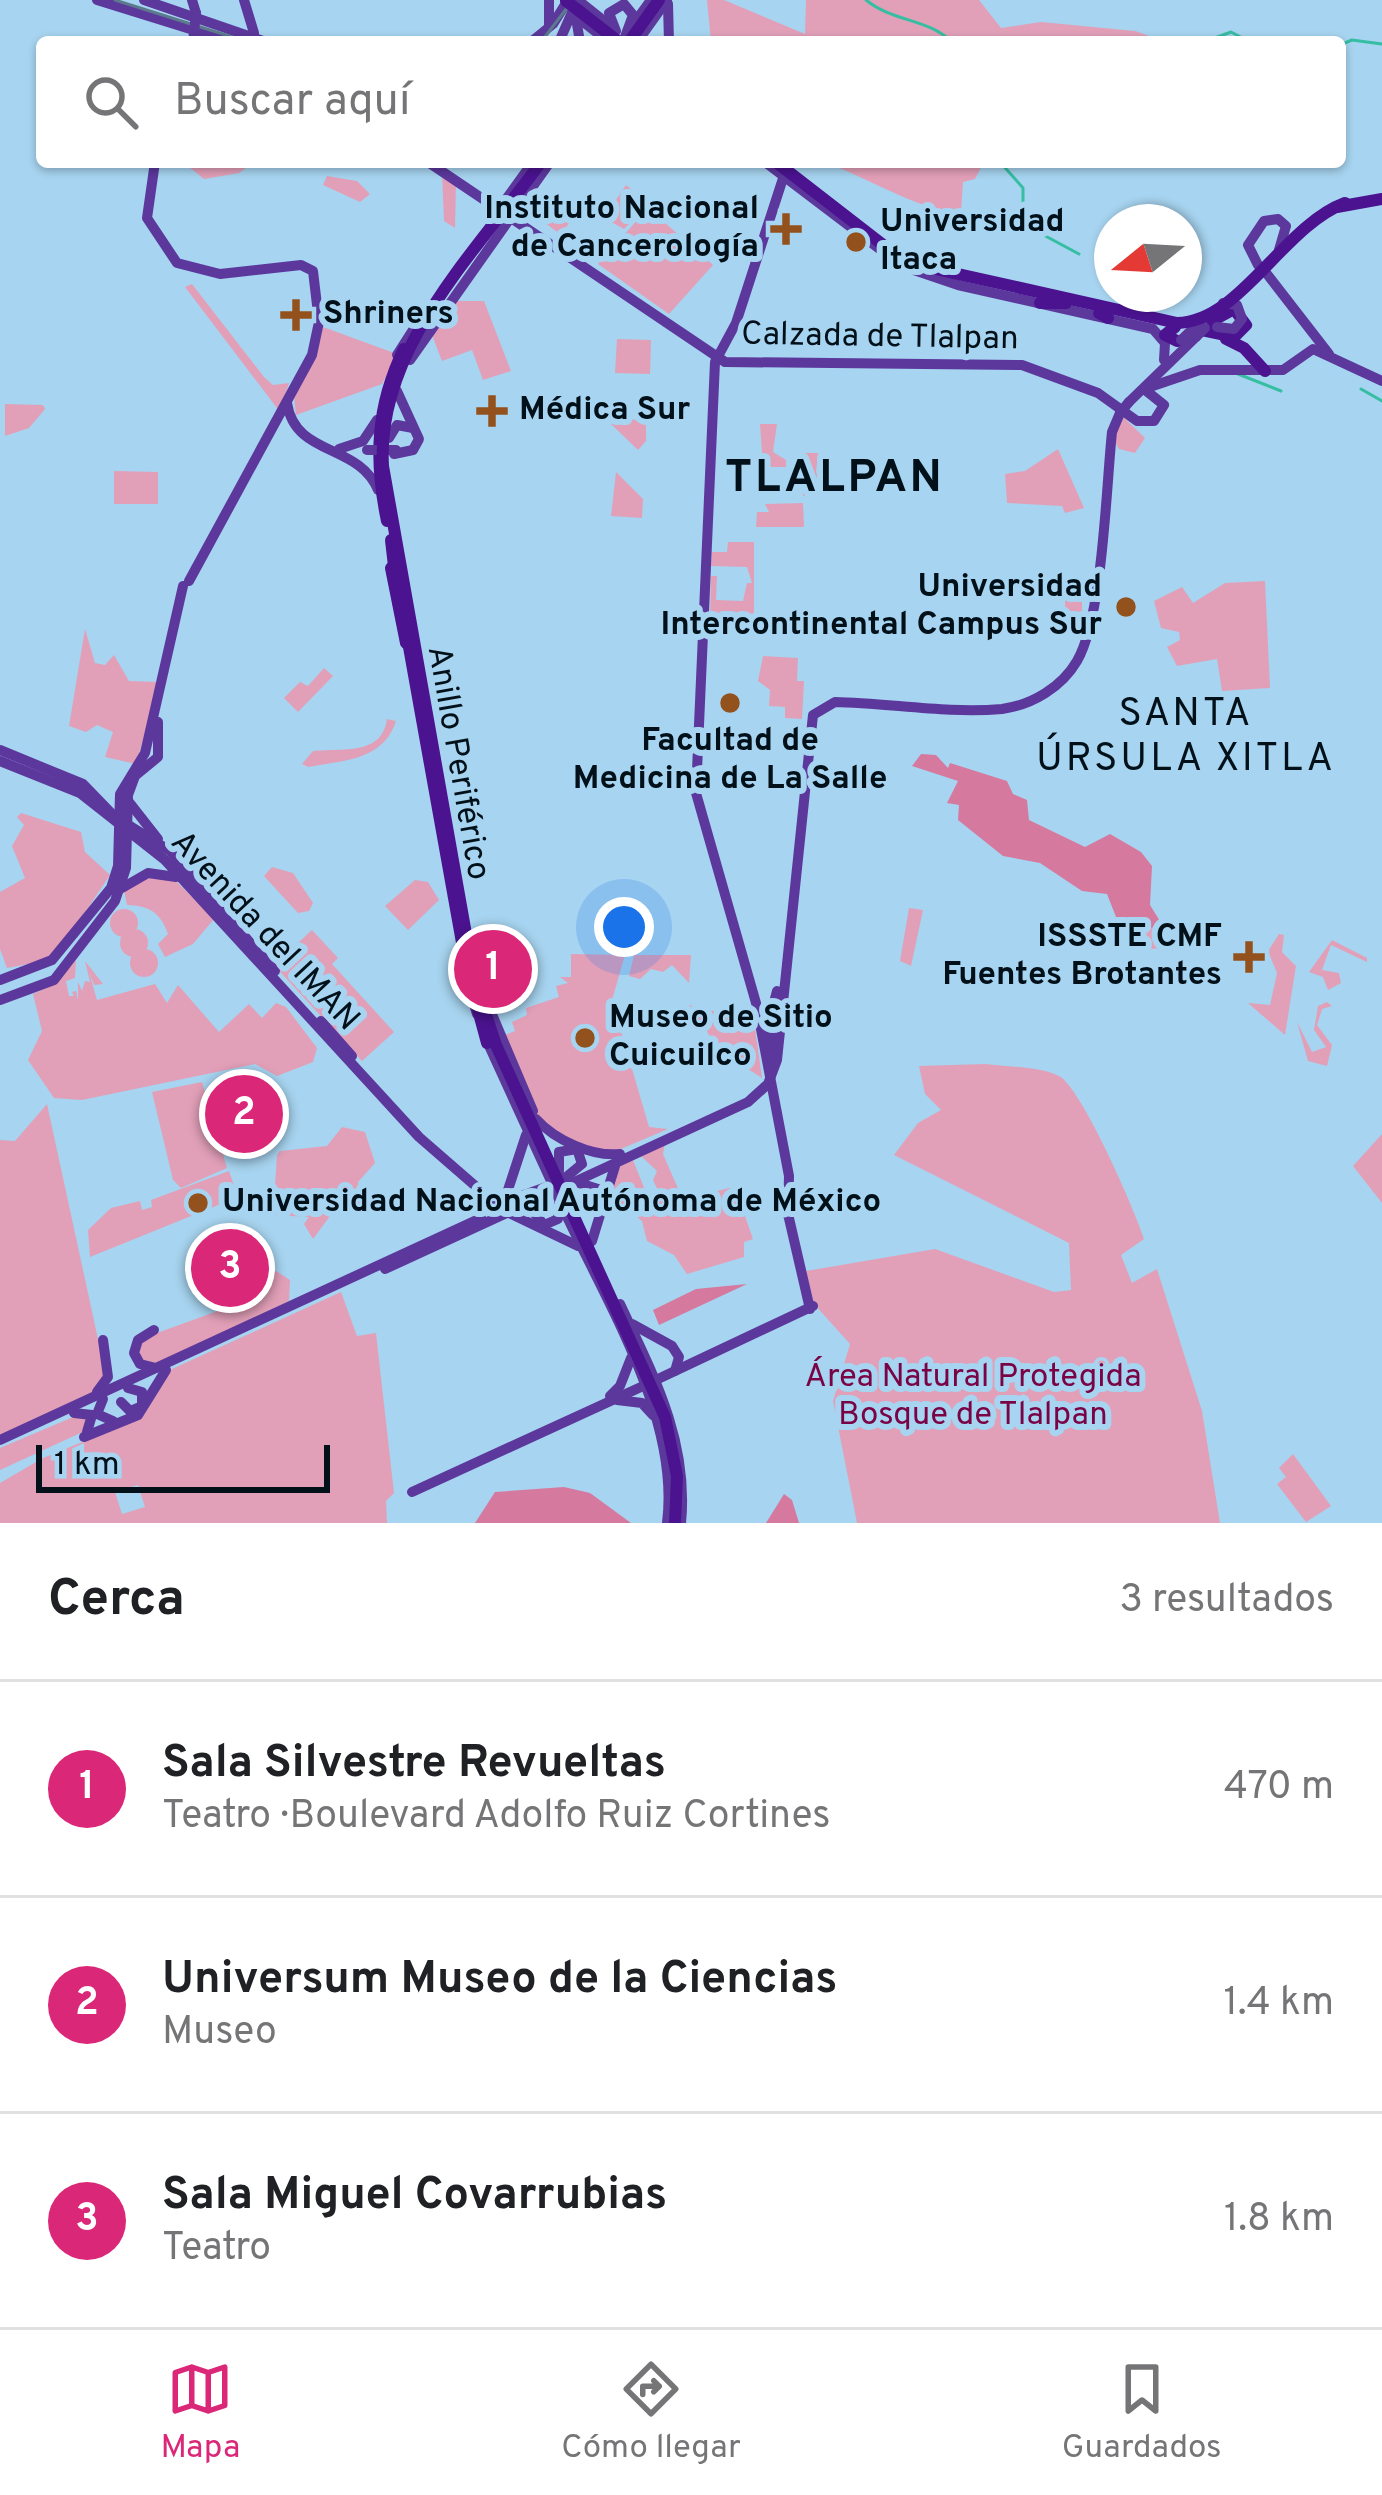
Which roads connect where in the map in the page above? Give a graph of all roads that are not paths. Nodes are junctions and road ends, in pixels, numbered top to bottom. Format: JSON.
{"nodes":[{"id":1,"x":97,"y":0,"type":"edge"},
{"id":2,"x":146,"y":0,"type":"edge"},
{"id":3,"x":243,"y":0,"type":"edge"},
{"id":4,"x":617,"y":0,"type":"edge"},
{"id":5,"x":660,"y":0,"type":"edge"},
{"id":6,"x":169,"y":4,"type":"edge"},
{"id":7,"x":572,"y":4,"type":"edge"},
{"id":8,"x":194,"y":6,"type":"edge"},
{"id":9,"x":186,"y":28,"type":"junction"},
{"id":10,"x":233,"y":28,"type":"junction"},
{"id":11,"x":209,"y":35,"type":"joint"},
{"id":12,"x":188,"y":36,"type":"edge"},
{"id":13,"x":191,"y":36,"type":"edge"},
{"id":14,"x":212,"y":36,"type":"edge"},
{"id":15,"x":253,"y":36,"type":"edge"},
{"id":16,"x":260,"y":36,"type":"edge"},
{"id":17,"x":538,"y":36,"type":"edge"},
{"id":18,"x":561,"y":36,"type":"edge"},
{"id":19,"x":580,"y":36,"type":"edge"},
{"id":20,"x":619,"y":36,"type":"edge"},
{"id":21,"x":626,"y":36,"type":"edge"},
{"id":22,"x":626,"y":36,"type":"edge"},
{"id":23,"x":633,"y":36,"type":"edge"},
{"id":24,"x":666,"y":36,"type":"edge"},
{"id":25,"x":667,"y":36,"type":"edge"},
{"id":26,"x":154,"y":168,"type":"edge"},
{"id":27,"x":441,"y":168,"type":"edge"},
{"id":28,"x":536,"y":168,"type":"edge"},
{"id":29,"x":536,"y":168,"type":"edge"},
{"id":30,"x":784,"y":172,"type":"edge"},
{"id":31,"x":1382,"y":200,"type":"edge"},
{"id":32,"x":827,"y":203,"type":"junction"},
{"id":33,"x":505,"y":211,"type":"junction"},
{"id":34,"x":851,"y":228,"type":"junction"},
{"id":35,"x":870,"y":230,"type":"junction"},
{"id":36,"x":1275,"y":255,"type":"junction"},
{"id":37,"x":758,"y":258,"type":"junction"},
{"id":38,"x":463,"y":263,"type":"junction"},
{"id":39,"x":1244,"y":288,"type":"junction"},
{"id":40,"x":1018,"y":292,"type":"junction"},
{"id":41,"x":1041,"y":296,"type":"junction"},
{"id":42,"x":1068,"y":301,"type":"junction"},
{"id":43,"x":1094,"y":308,"type":"edge"},
{"id":44,"x":1094,"y":309,"type":"edge"},
{"id":45,"x":1094,"y":309,"type":"edge"},
{"id":46,"x":1108,"y":312,"type":"edge"},
{"id":47,"x":1108,"y":312,"type":"edge"},
{"id":48,"x":1241,"y":313,"type":"junction"},
{"id":49,"x":433,"y":314,"type":"junction"},
{"id":50,"x":1189,"y":331,"type":"junction"},
{"id":51,"x":404,"y":348,"type":"junction"},
{"id":52,"x":1321,"y":349,"type":"junction"},
{"id":53,"x":719,"y":357,"type":"junction"},
{"id":54,"x":407,"y":366,"type":"junction"},
{"id":55,"x":1265,"y":370,"type":"junction"},
{"id":56,"x":1382,"y":381,"type":"edge"},
{"id":57,"x":1141,"y":389,"type":"junction"},
{"id":58,"x":390,"y":394,"type":"junction"},
{"id":59,"x":1102,"y":394,"type":"junction"},
{"id":60,"x":289,"y":399,"type":"junction"},
{"id":61,"x":1124,"y":406,"type":"junction"},
{"id":62,"x":377,"y":420,"type":"junction"},
{"id":63,"x":1110,"y":428,"type":"junction"},
{"id":64,"x":377,"y":444,"type":"junction"},
{"id":65,"x":340,"y":452,"type":"junction"},
{"id":66,"x":395,"y":452,"type":"junction"},
{"id":67,"x":377,"y":490,"type":"junction"},
{"id":68,"x":391,"y":541,"type":"junction"},
{"id":69,"x":403,"y":556,"type":"joint"},
{"id":70,"x":398,"y":586,"type":"junction"},
{"id":71,"x":409,"y":618,"type":"junction"},
{"id":72,"x":410,"y":675,"type":"junction"},
{"id":73,"x":417,"y":696,"type":"junction"},
{"id":74,"x":157,"y":706,"type":"junction"},
{"id":75,"x":429,"y":740,"type":"junction"},
{"id":76,"x":0,"y":750,"type":"edge"},
{"id":77,"x":0,"y":761,"type":"edge"},
{"id":78,"x":440,"y":763,"type":"junction"},
{"id":79,"x":435,"y":794,"type":"junction"},
{"id":80,"x":128,"y":795,"type":"junction"},
{"id":81,"x":124,"y":829,"type":"junction"},
{"id":82,"x":444,"y":830,"type":"junction"},
{"id":83,"x":164,"y":846,"type":"junction"},
{"id":84,"x":454,"y":847,"type":"junction"},
{"id":85,"x":186,"y":883,"type":"junction"},
{"id":86,"x":460,"y":887,"type":"junction"},
{"id":87,"x":120,"y":891,"type":"junction"},
{"id":88,"x":227,"y":920,"type":"junction"},
{"id":89,"x":460,"y":922,"type":"junction"},
{"id":90,"x":75,"y":943,"type":"junction"},
{"id":91,"x":461,"y":961,"type":"junction"},
{"id":92,"x":273,"y":973,"type":"junction"},
{"id":93,"x":0,"y":980,"type":"edge"},
{"id":94,"x":477,"y":994,"type":"junction"},
{"id":95,"x":291,"y":997,"type":"junction"},
{"id":96,"x":0,"y":1000,"type":"edge"},
{"id":97,"x":764,"y":1016,"type":"junction"},
{"id":98,"x":316,"y":1017,"type":"junction"},
{"id":99,"x":492,"y":1040,"type":"junction"},
{"id":100,"x":778,"y":1040,"type":"junction"},
{"id":101,"x":505,"y":1062,"type":"junction"},
{"id":102,"x":362,"y":1069,"type":"junction"},
{"id":103,"x":771,"y":1079,"type":"junction"},
{"id":104,"x":713,"y":1114,"type":"junction"},
{"id":105,"x":530,"y":1117,"type":"junction"},
{"id":106,"x":616,"y":1158,"type":"junction"},
{"id":107,"x":543,"y":1165,"type":"junction"},
{"id":108,"x":584,"y":1177,"type":"junction"},
{"id":109,"x":555,"y":1186,"type":"junction"},
{"id":110,"x":492,"y":1210,"type":"junction"},
{"id":111,"x":571,"y":1222,"type":"junction"},
{"id":112,"x":587,"y":1250,"type":"junction"},
{"id":113,"x":606,"y":1274,"type":"joint"},
{"id":114,"x":620,"y":1306,"type":"junction"},
{"id":115,"x":154,"y":1330,"type":"dead end"},
{"id":116,"x":103,"y":1340,"type":"dead end"},
{"id":117,"x":633,"y":1364,"type":"junction"},
{"id":118,"x":680,"y":1365,"type":"junction"},
{"id":119,"x":162,"y":1369,"type":"junction"},
{"id":120,"x":655,"y":1374,"type":"junction"},
{"id":121,"x":638,"y":1389,"type":"junction"},
{"id":122,"x":117,"y":1393,"type":"junction"},
{"id":123,"x":610,"y":1399,"type":"junction"},
{"id":124,"x":72,"y":1410,"type":"junction"},
{"id":125,"x":113,"y":1421,"type":"dead end"},
{"id":126,"x":666,"y":1426,"type":"junction"},
{"id":127,"x":0,"y":1443,"type":"edge"},
{"id":128,"x":668,"y":1464,"type":"junction"},
{"id":129,"x":675,"y":1483,"type":"junction"},
{"id":130,"x":416,"y":1488,"type":"dead end"},
{"id":131,"x":674,"y":1523,"type":"edge"}],
"edges":[{"from":1,"to":9,"type":"main road"},
{"from":2,"to":6,"type":"main road"},
{"from":3,"to":10,"type":"main road"},
{"from":3,"to":16,"type":"main road"},
{"from":4,"to":7,"type":"main road"},
{"from":5,"to":21,"type":"highway","bridge":true},
{"from":5,"to":22,"type":"main road"},
{"from":5,"to":25,"type":"main road"},
{"from":6,"to":10,"type":"main road"},
{"from":7,"to":17,"type":"main road"},
{"from":7,"to":18,"type":"main road"},
{"from":7,"to":19,"type":"main road"},
{"from":7,"to":20,"type":"highway"},
{"from":8,"to":13,"type":"main road","bridge":true},
{"from":9,"to":11,"type":"main road"},
{"from":9,"to":12,"type":"main road"},
{"from":10,"to":15,"type":"main road"},
{"from":11,"to":14,"type":"main road"},
{"from":23,"to":24,"type":"main road"},
{"from":26,"to":60,"type":"main road"},
{"from":27,"to":33,"type":"main road","name":"Calzada de Tlalpan"},
{"from":28,"to":33,"type":"highway","name":"Anillo Periférico"},
{"from":29,"to":75,"type":"highway","bridge":true},
{"from":30,"to":32,"type":"highway"},
{"from":30,"to":34,"type":"main road"},
{"from":30,"to":35,"type":"main road"},
{"from":30,"to":37,"type":"main road"},
{"from":30,"to":37,"type":"main road"},
{"from":30,"to":40,"type":"highway","bridge":true},
{"from":30,"to":42,"type":"highway","bridge":true},
{"from":31,"to":36,"type":"highway"},
{"from":31,"to":39,"type":"highway"},
{"from":31,"to":40,"type":"highway","bridge":true},
{"from":31,"to":42,"type":"highway","bridge":true},
{"from":32,"to":34,"type":"highway"},
{"from":32,"to":35,"type":"highway"},
{"from":32,"to":42,"type":"highway"},
{"from":33,"to":38,"type":"highway","name":"Anillo Periférico"},
{"from":33,"to":53,"type":"main road","name":"Calzada de Tlalpan"},
{"from":33,"to":54,"type":"main road"},
{"from":34,"to":41,"type":"main road"},
{"from":35,"to":41,"type":"main road"},
{"from":36,"to":39,"type":"highway"},
{"from":36,"to":52,"type":"main road"},
{"from":37,"to":53,"type":"main road"},
{"from":38,"to":49,"type":"highway","name":"Anillo Periférico"},
{"from":38,"to":51,"type":"highway","name":"Anillo Periférico"},
{"from":38,"to":58,"type":"main road"},
{"from":39,"to":48,"type":"highway"},
{"from":39,"to":50,"type":"highway"},
{"from":39,"to":50,"type":"highway"},
{"from":40,"to":44,"type":"highway","bridge":true},
{"from":41,"to":42,"type":"highway"},
{"from":41,"to":45,"type":"main road"},
{"from":42,"to":43,"type":"highway"},
{"from":42,"to":50,"type":"highway","bridge":true},
{"from":46,"to":50,"type":"highway"},
{"from":47,"to":50,"type":"main road"},
{"from":48,"to":50,"type":"highway"},
{"from":48,"to":50,"type":"highway"},
{"from":49,"to":54,"type":"highway"},
{"from":49,"to":64,"type":"highway","name":"Anillo Periférico"},
{"from":50,"to":55,"type":"highway"},
{"from":50,"to":57,"type":"main road"},
{"from":50,"to":57,"type":"main road"},
{"from":51,"to":58,"type":"highway"},
{"from":51,"to":64,"type":"highway","name":"Anillo Periférico"},
{"from":52,"to":55,"type":"main road"},
{"from":52,"to":56,"type":"main road"},
{"from":53,"to":59,"type":"main road","name":"Calzada de Tlalpan"},
{"from":53,"to":97,"type":"main road"},
{"from":53,"to":97,"type":"main road"},
{"from":54,"to":58,"type":"main road"},
{"from":55,"to":57,"type":"main road"},
{"from":57,"to":59,"type":"main road"},
{"from":57,"to":59,"type":"main road","name":"Calzada de Tlalpan"},
{"from":57,"to":61,"type":"main road"},
{"from":58,"to":62,"type":"main road"},
{"from":58,"to":64,"type":"highway"},
{"from":58,"to":66,"type":"main road"},
{"from":59,"to":63,"type":"main road"},
{"from":60,"to":65,"type":"main road"},
{"from":60,"to":74,"type":"main road"},
{"from":61,"to":63,"type":"main road"},
{"from":61,"to":100,"type":"main road"},
{"from":62,"to":65,"type":"main road"},
{"from":62,"to":67,"type":"main road"},
{"from":63,"to":97,"type":"main road"},
{"from":64,"to":65,"type":"main road"},
{"from":64,"to":66,"type":"main road","bridge":true},
{"from":64,"to":66,"type":"main road"},
{"from":64,"to":68,"type":"highway","name":"Anillo Periférico"},
{"from":64,"to":69,"type":"main road"},
{"from":64,"to":71,"type":"highway","name":"Anillo Periférico"},
{"from":65,"to":67,"type":"main road"},
{"from":67,"to":70,"type":"main road"},
{"from":68,"to":70,"type":"highway"},
{"from":68,"to":73,"type":"highway","name":"Anillo Periférico"},
{"from":69,"to":70,"type":"highway"},
{"from":70,"to":71,"type":"highway"},
{"from":70,"to":72,"type":"main road"},
{"from":70,"to":75,"type":"highway","bridge":true},
{"from":70,"to":75,"type":"highway","bridge":true},
{"from":70,"to":78,"type":"main road"},
{"from":71,"to":75,"type":"highway","name":"Anillo Periférico"},
{"from":72,"to":73,"type":"highway"},
{"from":72,"to":79,"type":"main road"},
{"from":73,"to":82,"type":"highway","name":"Anillo Periférico"},
{"from":74,"to":80,"type":"main road"},
{"from":74,"to":81,"type":"main road"},
{"from":75,"to":78,"type":"highway"},
{"from":75,"to":79,"type":"highway","bridge":true},
{"from":75,"to":82,"type":"highway","name":"Anillo Periférico"},
{"from":76,"to":81,"type":"main road"},
{"from":77,"to":81,"type":"main road"},
{"from":78,"to":84,"type":"main road"},
{"from":79,"to":82,"type":"highway"},
{"from":79,"to":86,"type":"highway","bridge":true},
{"from":79,"to":89,"type":"highway","bridge":true},
{"from":79,"to":131,"type":"highway","bridge":true},
{"from":80,"to":81,"type":"main road"},
{"from":80,"to":83,"type":"main road"},
{"from":81,"to":83,"type":"main road","name":"Avenida del IMAN"},
{"from":81,"to":85,"type":"main road","name":"Avenida del IMAN"},
{"from":81,"to":87,"type":"main road"},
{"from":81,"to":90,"type":"main road"},
{"from":82,"to":84,"type":"highway"},
{"from":82,"to":89,"type":"highway","name":"Anillo Periférico"},
{"from":82,"to":94,"type":"highway","name":"Anillo Periférico"},
{"from":83,"to":88,"type":"main road","name":"Avenida del IMAN"},
{"from":84,"to":86,"type":"main road"},
{"from":85,"to":87,"type":"main road"},
{"from":85,"to":88,"type":"main road","name":"Avenida del IMAN"},
{"from":86,"to":89,"type":"highway"},
{"from":87,"to":90,"type":"main road"},
{"from":88,"to":92,"type":"main road","name":"Avenida del IMAN"},
{"from":89,"to":91,"type":"main road"},
{"from":89,"to":94,"type":"main road"},
{"from":89,"to":99,"type":"highway","name":"Anillo Periférico"},
{"from":90,"to":93,"type":"main road"},
{"from":90,"to":96,"type":"main road"},
{"from":91,"to":94,"type":"highway"},
{"from":91,"to":99,"type":"main road"},
{"from":92,"to":95,"type":"main road","name":"Avenida del IMAN"},
{"from":92,"to":98,"type":"main road","name":"Avenida del IMAN"},
{"from":94,"to":99,"type":"highway"},
{"from":94,"to":105,"type":"main road"},
{"from":94,"to":109,"type":"highway","name":"Anillo Periférico"},
{"from":95,"to":98,"type":"main road"},
{"from":95,"to":102,"type":"main road","name":"Avenida del IMAN"},
{"from":97,"to":100,"type":"main road"},
{"from":97,"to":103,"type":"main road"},
{"from":98,"to":102,"type":"main road","name":"Avenida del IMAN"},
{"from":99,"to":101,"type":"highway","name":"Anillo Periférico"},
{"from":99,"to":105,"type":"main road"},
{"from":100,"to":103,"type":"main road"},
{"from":101,"to":105,"type":"highway"},
{"from":101,"to":109,"type":"highway","name":"Anillo Periférico"},
{"from":102,"to":110,"type":"main road","name":"Avenida del IMAN"},
{"from":103,"to":104,"type":"main road"},
{"from":103,"to":118,"type":"main road"},
{"from":104,"to":106,"type":"main road"},
{"from":104,"to":106,"type":"main road"},
{"from":105,"to":106,"type":"main road"},
{"from":105,"to":107,"type":"main road"},
{"from":105,"to":109,"type":"main road"},
{"from":105,"to":110,"type":"main road"},
{"from":106,"to":108,"type":"main road"},
{"from":106,"to":109,"type":"main road"},
{"from":106,"to":109,"type":"main road"},
{"from":106,"to":112,"type":"main road"},
{"from":107,"to":109,"type":"main road"},
{"from":107,"to":109,"type":"main road"},
{"from":108,"to":109,"type":"main road"},
{"from":108,"to":109,"type":"main road"},
{"from":109,"to":110,"type":"main road"},
{"from":109,"to":111,"type":"highway","name":"Anillo Periférico"},
{"from":109,"to":112,"type":"highway","name":"Anillo Periférico"},
{"from":110,"to":112,"type":"main road","name":"Avenida del IMAN"},
{"from":110,"to":119,"type":"main road"},
{"from":111,"to":112,"type":"highway"},
{"from":111,"to":114,"type":"highway","name":"Anillo Periférico"},
{"from":112,"to":113,"type":"highway"},
{"from":112,"to":114,"type":"main road"},
{"from":112,"to":129,"type":"highway","name":"Anillo Periférico"},
{"from":113,"to":114,"type":"main road"},
{"from":114,"to":117,"type":"main road"},
{"from":114,"to":118,"type":"main road"},
{"from":114,"to":120,"type":"main road"},
{"from":114,"to":129,"type":"highway","name":"Anillo Periférico"},
{"from":115,"to":119,"type":"main road"},
{"from":116,"to":124,"type":"main road"},
{"from":117,"to":121,"type":"main road"},
{"from":117,"to":123,"type":"main road"},
{"from":118,"to":120,"type":"main road"},
{"from":118,"to":120,"type":"main road"},
{"from":119,"to":122,"type":"main road"},
{"from":119,"to":124,"type":"main road"},
{"from":120,"to":126,"type":"main road"},
{"from":121,"to":123,"type":"main road"},
{"from":121,"to":126,"type":"main road"},
{"from":122,"to":124,"type":"main road"},
{"from":122,"to":125,"type":"main road"},
{"from":123,"to":126,"type":"main road"},
{"from":123,"to":130,"type":"main road"},
{"from":124,"to":127,"type":"main road"},
{"from":126,"to":128,"type":"main road"},
{"from":126,"to":129,"type":"highway"},
{"from":126,"to":131,"type":"main road"},
{"from":128,"to":129,"type":"highway"},
{"from":128,"to":131,"type":"main road"},
{"from":129,"to":131,"type":"highway","name":"Anillo Periférico"}]}
